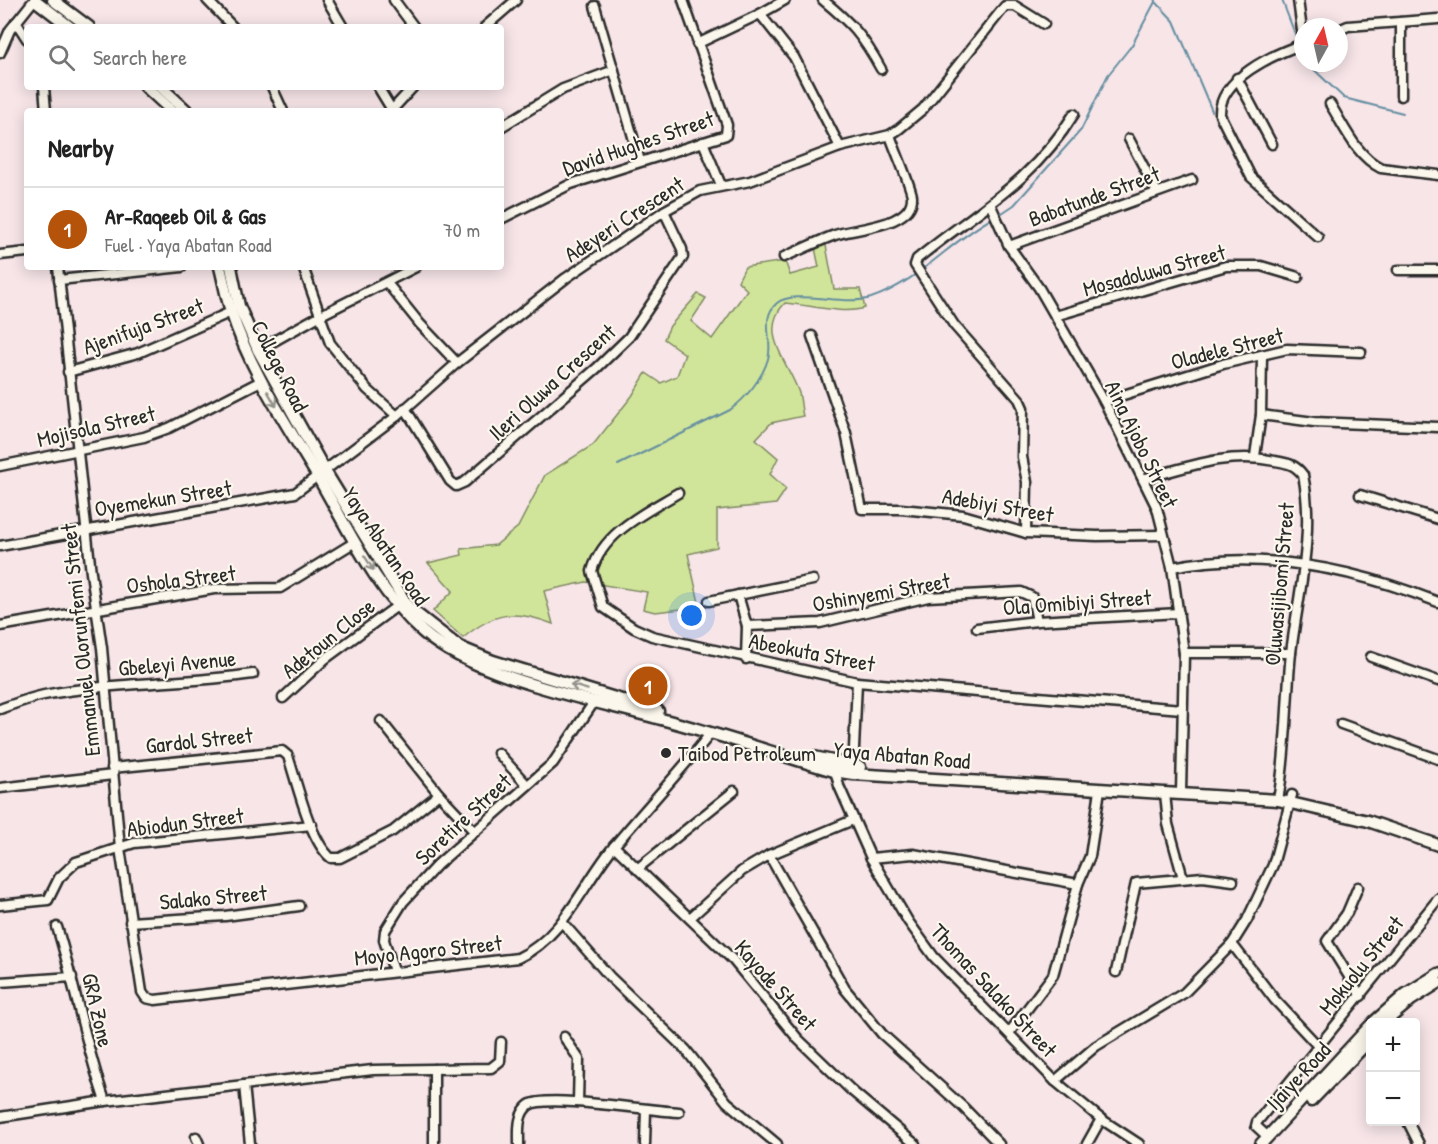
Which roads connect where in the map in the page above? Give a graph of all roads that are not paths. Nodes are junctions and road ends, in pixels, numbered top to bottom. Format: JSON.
{"nodes":[{"id":1,"x":35,"y":0,"type":"edge"},
{"id":2,"x":53,"y":0,"type":"edge"},
{"id":3,"x":207,"y":0,"type":"edge"},
{"id":4,"x":327,"y":0,"type":"edge"},
{"id":5,"x":394,"y":0,"type":"edge"},
{"id":6,"x":683,"y":0,"type":"edge"},
{"id":7,"x":785,"y":0,"type":"edge"},
{"id":8,"x":823,"y":0,"type":"edge"},
{"id":9,"x":1298,"y":0,"type":"edge"},
{"id":10,"x":512,"y":1,"type":"edge"},
{"id":11,"x":595,"y":6,"type":"dead end"},
{"id":12,"x":760,"y":14,"type":"junction"},
{"id":13,"x":1299,"y":18,"type":"edge"},
{"id":14,"x":1438,"y":19,"type":"edge"},
{"id":15,"x":16,"y":22,"type":"junction"},
{"id":16,"x":1401,"y":22,"type":"junction"},
{"id":17,"x":66,"y":24,"type":"edge"},
{"id":18,"x":85,"y":24,"type":"edge"},
{"id":19,"x":230,"y":24,"type":"edge"},
{"id":20,"x":341,"y":24,"type":"edge"},
{"id":21,"x":412,"y":24,"type":"edge"},
{"id":22,"x":488,"y":24,"type":"edge"},
{"id":23,"x":1044,"y":24,"type":"dead end"},
{"id":24,"x":1348,"y":26,"type":"edge"},
{"id":25,"x":24,"y":34,"type":"edge"},
{"id":26,"x":698,"y":44,"type":"junction"},
{"id":27,"x":1294,"y":47,"type":"edge"},
{"id":28,"x":0,"y":53,"type":"edge"},
{"id":29,"x":881,"y":69,"type":"dead end"},
{"id":30,"x":614,"y":70,"type":"junction"},
{"id":31,"x":1237,"y":78,"type":"junction"},
{"id":32,"x":44,"y":90,"type":"edge"},
{"id":33,"x":149,"y":90,"type":"edge"},
{"id":34,"x":164,"y":90,"type":"edge"},
{"id":35,"x":273,"y":90,"type":"edge"},
{"id":36,"x":380,"y":90,"type":"edge"},
{"id":37,"x":410,"y":90,"type":"edge"},
{"id":38,"x":1401,"y":96,"type":"dead end"},
{"id":39,"x":1330,"y":105,"type":"dead end"},
{"id":40,"x":46,"y":108,"type":"edge"},
{"id":41,"x":169,"y":108,"type":"edge"},
{"id":42,"x":184,"y":108,"type":"edge"},
{"id":43,"x":282,"y":108,"type":"edge"},
{"id":44,"x":390,"y":108,"type":"edge"},
{"id":45,"x":393,"y":108,"type":"edge"},
{"id":46,"x":1074,"y":114,"type":"dead end"},
{"id":47,"x":504,"y":125,"type":"edge"},
{"id":48,"x":890,"y":135,"type":"junction"},
{"id":49,"x":1129,"y":139,"type":"dead end"},
{"id":50,"x":704,"y":142,"type":"junction"},
{"id":51,"x":1272,"y":144,"type":"dead end"},
{"id":52,"x":840,"y":147,"type":"junction"},
{"id":53,"x":640,"y":161,"type":"junction"},
{"id":54,"x":1438,"y":175,"type":"edge"},
{"id":55,"x":1192,"y":180,"type":"dead end"},
{"id":56,"x":721,"y":186,"type":"junction"},
{"id":57,"x":1157,"y":192,"type":"junction"},
{"id":58,"x":993,"y":208,"type":"junction"},
{"id":59,"x":663,"y":212,"type":"junction"},
{"id":60,"x":504,"y":218,"type":"edge"},
{"id":61,"x":1318,"y":237,"type":"dead end"},
{"id":62,"x":1009,"y":246,"type":"junction"},
{"id":63,"x":24,"y":252,"type":"edge"},
{"id":64,"x":0,"y":255,"type":"edge"},
{"id":65,"x":784,"y":257,"type":"dead end"},
{"id":66,"x":57,"y":270,"type":"edge"},
{"id":67,"x":154,"y":270,"type":"edge"},
{"id":68,"x":221,"y":270,"type":"edge"},
{"id":69,"x":232,"y":270,"type":"edge"},
{"id":70,"x":304,"y":270,"type":"edge"},
{"id":71,"x":411,"y":270,"type":"edge"},
{"id":72,"x":1398,"y":270,"type":"dead end"},
{"id":73,"x":1438,"y":270,"type":"edge"},
{"id":74,"x":1298,"y":277,"type":"dead end"},
{"id":75,"x":59,"y":280,"type":"junction"},
{"id":76,"x":387,"y":283,"type":"junction"},
{"id":77,"x":231,"y":312,"type":"junction"},
{"id":78,"x":319,"y":316,"type":"junction"},
{"id":79,"x":1055,"y":316,"type":"junction"},
{"id":80,"x":812,"y":336,"type":"dead end"},
{"id":81,"x":258,"y":350,"type":"junction"},
{"id":82,"x":1361,"y":352,"type":"dead end"},
{"id":83,"x":1262,"y":355,"type":"junction"},
{"id":84,"x":457,"y":363,"type":"junction"},
{"id":85,"x":68,"y":372,"type":"junction"},
{"id":86,"x":261,"y":381,"type":"junction"},
{"id":87,"x":1104,"y":401,"type":"junction"},
{"id":88,"x":405,"y":408,"type":"junction"},
{"id":89,"x":1261,"y":415,"type":"junction"},
{"id":90,"x":397,"y":416,"type":"junction"},
{"id":91,"x":1438,"y":427,"type":"edge"},
{"id":92,"x":78,"y":450,"type":"junction"},
{"id":93,"x":1255,"y":456,"type":"junction"},
{"id":94,"x":0,"y":466,"type":"edge"},
{"id":95,"x":322,"y":474,"type":"junction"},
{"id":96,"x":1143,"y":479,"type":"junction"},
{"id":97,"x":678,"y":493,"type":"dead end"},
{"id":98,"x":1360,"y":495,"type":"dead end"},
{"id":99,"x":1438,"y":519,"type":"edge"},
{"id":100,"x":86,"y":529,"type":"junction"},
{"id":101,"x":1026,"y":533,"type":"junction"},
{"id":102,"x":1163,"y":535,"type":"junction"},
{"id":103,"x":355,"y":542,"type":"junction"},
{"id":104,"x":0,"y":546,"type":"edge"},
{"id":105,"x":1303,"y":566,"type":"junction"},
{"id":106,"x":1172,"y":567,"type":"junction"},
{"id":107,"x":813,"y":580,"type":"dead end"},
{"id":108,"x":738,"y":595,"type":"junction"},
{"id":109,"x":709,"y":601,"type":"dead end"},
{"id":110,"x":1438,"y":602,"type":"edge"},
{"id":111,"x":396,"y":606,"type":"junction"},
{"id":112,"x":96,"y":609,"type":"junction"},
{"id":113,"x":1179,"y":613,"type":"junction"},
{"id":114,"x":1037,"y":621,"type":"junction"},
{"id":115,"x":0,"y":626,"type":"edge"},
{"id":116,"x":747,"y":626,"type":"junction"},
{"id":117,"x":977,"y":628,"type":"dead end"},
{"id":118,"x":1184,"y":653,"type":"junction"},
{"id":119,"x":1291,"y":653,"type":"junction"},
{"id":120,"x":1371,"y":657,"type":"dead end"},
{"id":121,"x":746,"y":659,"type":"junction"},
{"id":122,"x":253,"y":674,"type":"dead end"},
{"id":123,"x":1438,"y":681,"type":"edge"},
{"id":124,"x":857,"y":682,"type":"junction"},
{"id":125,"x":104,"y":688,"type":"junction"},
{"id":126,"x":283,"y":698,"type":"dead end"},
{"id":127,"x":594,"y":702,"type":"junction"},
{"id":128,"x":0,"y":709,"type":"edge"},
{"id":129,"x":1182,"y":709,"type":"junction"},
{"id":130,"x":381,"y":721,"type":"dead end"},
{"id":131,"x":1341,"y":724,"type":"dead end"},
{"id":132,"x":710,"y":734,"type":"junction"},
{"id":133,"x":498,"y":753,"type":"dead end"},
{"id":134,"x":1438,"y":759,"type":"edge"},
{"id":135,"x":834,"y":767,"type":"junction"},
{"id":136,"x":853,"y":770,"type":"junction"},
{"id":137,"x":112,"y":771,"type":"junction"},
{"id":138,"x":527,"y":784,"type":"junction"},
{"id":139,"x":0,"y":788,"type":"edge"},
{"id":140,"x":1180,"y":789,"type":"junction"},
{"id":141,"x":734,"y":790,"type":"dead end"},
{"id":142,"x":1100,"y":790,"type":"junction"},
{"id":143,"x":1165,"y":793,"type":"junction"},
{"id":144,"x":439,"y":794,"type":"junction"},
{"id":145,"x":1279,"y":796,"type":"junction"},
{"id":146,"x":1291,"y":798,"type":"junction"},
{"id":147,"x":854,"y":820,"type":"junction"},
{"id":148,"x":312,"y":825,"type":"junction"},
{"id":149,"x":474,"y":831,"type":"junction"},
{"id":150,"x":1438,"y":837,"type":"edge"},
{"id":151,"x":1438,"y":845,"type":"edge"},
{"id":152,"x":614,"y":846,"type":"junction"},
{"id":153,"x":120,"y":848,"type":"junction"},
{"id":154,"x":769,"y":855,"type":"junction"},
{"id":155,"x":871,"y":858,"type":"junction"},
{"id":156,"x":637,"y":869,"type":"junction"},
{"id":157,"x":1183,"y":878,"type":"junction"},
{"id":158,"x":1233,"y":881,"type":"dead end"},
{"id":159,"x":1078,"y":884,"type":"junction"},
{"id":160,"x":1358,"y":887,"type":"dead end"},
{"id":161,"x":1438,"y":899,"type":"edge"},
{"id":162,"x":0,"y":905,"type":"edge"},
{"id":163,"x":299,"y":906,"type":"dead end"},
{"id":164,"x":690,"y":918,"type":"junction"},
{"id":165,"x":130,"y":922,"type":"junction"},
{"id":166,"x":562,"y":922,"type":"junction"},
{"id":167,"x":57,"y":927,"type":"dead end"},
{"id":168,"x":1232,"y":944,"type":"junction"},
{"id":169,"x":394,"y":971,"type":"junction"},
{"id":170,"x":1116,"y":972,"type":"dead end"},
{"id":171,"x":1438,"y":974,"type":"edge"},
{"id":172,"x":72,"y":977,"type":"junction"},
{"id":173,"x":0,"y":982,"type":"edge"},
{"id":174,"x":1438,"y":983,"type":"edge"},
{"id":175,"x":1361,"y":996,"type":"junction"},
{"id":176,"x":155,"y":1000,"type":"joint"},
{"id":177,"x":1380,"y":1018,"type":"edge"},
{"id":178,"x":1391,"y":1018,"type":"edge"},
{"id":179,"x":1009,"y":1033,"type":"junction"},
{"id":180,"x":564,"y":1037,"type":"dead end"},
{"id":181,"x":1366,"y":1039,"type":"edge"},
{"id":182,"x":501,"y":1042,"type":"dead end"},
{"id":183,"x":1318,"y":1046,"type":"junction"},
{"id":184,"x":434,"y":1069,"type":"junction"},
{"id":185,"x":1055,"y":1081,"type":"junction"},
{"id":186,"x":244,"y":1085,"type":"junction"},
{"id":187,"x":105,"y":1101,"type":"junction"},
{"id":188,"x":578,"y":1102,"type":"junction"},
{"id":189,"x":646,"y":1110,"type":"junction"},
{"id":190,"x":679,"y":1112,"type":"dead end"},
{"id":191,"x":0,"y":1117,"type":"edge"},
{"id":192,"x":1101,"y":1119,"type":"junction"},
{"id":193,"x":1410,"y":1126,"type":"edge"},
{"id":194,"x":1266,"y":1142,"type":"edge"},
{"id":195,"x":250,"y":1144,"type":"edge"},
{"id":196,"x":434,"y":1144,"type":"edge"},
{"id":197,"x":519,"y":1144,"type":"edge"},
{"id":198,"x":645,"y":1144,"type":"edge"},
{"id":199,"x":777,"y":1144,"type":"edge"},
{"id":200,"x":915,"y":1144,"type":"edge"},
{"id":201,"x":999,"y":1144,"type":"edge"},
{"id":202,"x":1087,"y":1144,"type":"edge"},
{"id":203,"x":1139,"y":1144,"type":"edge"},
{"id":204,"x":1419,"y":1144,"type":"edge"}],
"edges":[{"from":1,"to":15,"type":"street"},
{"from":1,"to":17,"type":"main road"},
{"from":2,"to":18,"type":"main road"},
{"from":3,"to":19,"type":"street"},
{"from":4,"to":20,"type":"street"},
{"from":5,"to":21,"type":"street"},
{"from":6,"to":26,"type":"street","name":"David Hughes Street"},
{"from":7,"to":12,"type":"street"},
{"from":8,"to":29,"type":"street"},
{"from":9,"to":13,"type":"street"},
{"from":10,"to":22,"type":"street"},
{"from":11,"to":30,"type":"street"},
{"from":12,"to":26,"type":"street"},
{"from":12,"to":52,"type":"street"},
{"from":14,"to":16,"type":"street"},
{"from":15,"to":25,"type":"street"},
{"from":15,"to":28,"type":"street"},
{"from":16,"to":24,"type":"street"},
{"from":16,"to":38,"type":"street"},
{"from":23,"to":48,"type":"street","name":"Adeyeri Crescent"},
{"from":26,"to":50,"type":"street","name":"David Hughes Street"},
{"from":27,"to":31,"type":"street"},
{"from":30,"to":47,"type":"street"},
{"from":30,"to":53,"type":"street"},
{"from":31,"to":51,"type":"street"},
{"from":31,"to":61,"type":"street"},
{"from":32,"to":40,"type":"street"},
{"from":33,"to":41,"type":"main road"},
{"from":34,"to":42,"type":"main road"},
{"from":35,"to":43,"type":"street"},
{"from":36,"to":44,"type":"street"},
{"from":37,"to":45,"type":"street"},
{"from":39,"to":54,"type":"street"},
{"from":46,"to":58,"type":"street"},
{"from":48,"to":52,"type":"street","name":"Adeyeri Crescent"},
{"from":48,"to":65,"type":"street"},
{"from":49,"to":57,"type":"street"},
{"from":50,"to":53,"type":"street","name":"David Hughes Street"},
{"from":50,"to":56,"type":"street"},
{"from":52,"to":56,"type":"street","name":"Adeyeri Crescent"},
{"from":53,"to":60,"type":"street","name":"David Hughes Street"},
{"from":55,"to":57,"type":"street","name":"Babatunde Street"},
{"from":56,"to":59,"type":"street","name":"Adeyeri Crescent"},
{"from":57,"to":62,"type":"street","name":"Babatunde Street"},
{"from":58,"to":62,"type":"street","name":"Aina Ajobo Street"},
{"from":58,"to":101,"type":"street"},
{"from":59,"to":84,"type":"street","name":"Adeyeri Crescent"},
{"from":59,"to":88,"type":"street","name":"Ileri Oluwa Crescent"},
{"from":62,"to":79,"type":"street","name":"Aina Ajobo Street"},
{"from":63,"to":64,"type":"street"},
{"from":66,"to":75,"type":"street","name":"Emmanuel Olorunfemi Street"},
{"from":67,"to":75,"type":"street"},
{"from":68,"to":77,"type":"main road","name":"College Road"},
{"from":69,"to":81,"type":"main road","name":"College Road"},
{"from":70,"to":78,"type":"street"},
{"from":71,"to":76,"type":"street"},
{"from":72,"to":73,"type":"street"},
{"from":74,"to":79,"type":"street","name":"Mosadoluwa Street"},
{"from":75,"to":85,"type":"street","name":"Emmanuel Olorunfemi Street"},
{"from":76,"to":78,"type":"street"},
{"from":76,"to":84,"type":"street"},
{"from":77,"to":85,"type":"street","name":"Ajenifuja Street"},
{"from":77,"to":86,"type":"main road","name":"College Road"},
{"from":78,"to":81,"type":"street"},
{"from":78,"to":90,"type":"street"},
{"from":79,"to":87,"type":"street","name":"Aina Ajobo Street"},
{"from":80,"to":101,"type":"street","name":"Adebiyi Street"},
{"from":81,"to":95,"type":"main road","name":"College Road"},
{"from":82,"to":83,"type":"street","name":"Oladele Street"},
{"from":83,"to":87,"type":"street","name":"Oladele Street"},
{"from":83,"to":89,"type":"street"},
{"from":84,"to":88,"type":"street","name":"Adeyeri Crescent"},
{"from":85,"to":92,"type":"street","name":"Emmanuel Olorunfemi Street"},
{"from":86,"to":92,"type":"street","name":"Mojisola Street"},
{"from":86,"to":95,"type":"main road","name":"College Road","one_way":true},
{"from":87,"to":96,"type":"street","name":"Aina Ajobo Street"},
{"from":88,"to":90,"type":"street","name":"Adeyeri Crescent"},
{"from":89,"to":91,"type":"street"},
{"from":89,"to":93,"type":"street"},
{"from":90,"to":95,"type":"street","name":"Adeyeri Crescent"},
{"from":92,"to":94,"type":"street","name":"Mojisola Street"},
{"from":92,"to":100,"type":"street","name":"Emmanuel Olorunfemi Street"},
{"from":93,"to":96,"type":"street","name":"Oluwasijibomi Street"},
{"from":93,"to":105,"type":"street","name":"Oluwasijibomi Street"},
{"from":95,"to":100,"type":"street","name":"Oyemekun Street"},
{"from":95,"to":103,"type":"main road","name":"Yaya Abatan Road"},
{"from":135,"to":95,"type":"main road","name":"Yaya Abatan Road","one_way":true},
{"from":96,"to":102,"type":"street","name":"Aina Ajobo Street"},
{"from":97,"to":121,"type":"street","name":"Abeokuta Street"},
{"from":98,"to":99,"type":"street"},
{"from":100,"to":104,"type":"street","name":"Oyemekun Street"},
{"from":100,"to":112,"type":"street","name":"Emmanuel Olorunfemi Street"},
{"from":101,"to":102,"type":"street","name":"Adebiyi Street"},
{"from":102,"to":106,"type":"street","name":"Aina Ajobo Street"},
{"from":103,"to":111,"type":"main road","name":"Yaya Abatan Road","one_way":true},
{"from":103,"to":112,"type":"street","name":"Oshola Street"},
{"from":105,"to":106,"type":"street"},
{"from":105,"to":110,"type":"street"},
{"from":105,"to":119,"type":"street","name":"Oluwasijibomi Street"},
{"from":106,"to":113,"type":"street","name":"Aina Ajobo Street"},
{"from":107,"to":108,"type":"street"},
{"from":108,"to":109,"type":"street"},
{"from":108,"to":116,"type":"street"},
{"from":111,"to":126,"type":"street","name":"Adetoun Close"},
{"from":111,"to":127,"type":"main road","name":"Yaya Abatan Road"},
{"from":112,"to":115,"type":"street","name":"Oshola Street"},
{"from":112,"to":125,"type":"street","name":"Emmanuel Olorunfemi Street"},
{"from":113,"to":114,"type":"street","name":"Ola Omibiyi Street"},
{"from":113,"to":118,"type":"street","name":"Aina Ajobo Street"},
{"from":114,"to":116,"type":"street","name":"Oshinyemi Street"},
{"from":114,"to":117,"type":"street","name":"Ola Omibiyi Street"},
{"from":116,"to":121,"type":"street"},
{"from":118,"to":119,"type":"street"},
{"from":118,"to":129,"type":"street","name":"Aina Ajobo Street"},
{"from":119,"to":145,"type":"street","name":"Oluwasijibomi Street"},
{"from":120,"to":123,"type":"street"},
{"from":121,"to":124,"type":"street","name":"Abeokuta Street"},
{"from":122,"to":125,"type":"street","name":"Gbeleyi Avenue"},
{"from":124,"to":129,"type":"street","name":"Abeokuta Street"},
{"from":124,"to":136,"type":"street"},
{"from":125,"to":128,"type":"street","name":"Gbeleyi Avenue"},
{"from":125,"to":137,"type":"street","name":"Emmanuel Olorunfemi Street"},
{"from":127,"to":132,"type":"main road","name":"Yaya Abatan Road"},
{"from":127,"to":138,"type":"street","name":"Soretire Street"},
{"from":129,"to":140,"type":"street","name":"Aina Ajobo Street"},
{"from":130,"to":144,"type":"street"},
{"from":131,"to":134,"type":"street"},
{"from":132,"to":135,"type":"main road","name":"Yaya Abatan Road"},
{"from":132,"to":152,"type":"street","name":"Moyo Agoro Street"},
{"from":133,"to":138,"type":"street"},
{"from":135,"to":136,"type":"main road","name":"Yaya Abatan Road"},
{"from":135,"to":147,"type":"street","name":"Thomas Salako Street"},
{"from":136,"to":140,"type":"main road","name":"Yaya Abatan Road"},
{"from":136,"to":142,"type":"main road","name":"Yaya Abatan Road"},
{"from":137,"to":139,"type":"street","name":"Gardol Street"},
{"from":137,"to":148,"type":"street","name":"Gardol Street"},
{"from":137,"to":153,"type":"street","name":"Emmanuel Olorunfemi Street"},
{"from":138,"to":149,"type":"street","name":"Soretire Street"},
{"from":140,"to":143,"type":"main road","name":"Yaya Abatan Road"},
{"from":140,"to":145,"type":"main road","name":"Yaya Abatan Road"},
{"from":141,"to":156,"type":"street"},
{"from":142,"to":143,"type":"main road","name":"Yaya Abatan Road"},
{"from":142,"to":159,"type":"street"},
{"from":143,"to":157,"type":"street"},
{"from":144,"to":148,"type":"street"},
{"from":144,"to":149,"type":"street"},
{"from":145,"to":146,"type":"main road","name":"Yaya Abatan Road"},
{"from":146,"to":150,"type":"main road","name":"Yaya Abatan Road"},
{"from":146,"to":151,"type":"main road","name":"Yaya Abatan Road"},
{"from":146,"to":168,"type":"street"},
{"from":147,"to":154,"type":"street"},
{"from":147,"to":155,"type":"street","name":"Thomas Salako Street"},
{"from":148,"to":153,"type":"street","name":"Abiodun Street"},
{"from":149,"to":169,"type":"street","name":"Soretire Street"},
{"from":152,"to":156,"type":"street","name":"Kayode Street"},
{"from":152,"to":166,"type":"street","name":"Moyo Agoro Street"},
{"from":153,"to":162,"type":"street","name":"Abiodun Street"},
{"from":153,"to":165,"type":"street","name":"Emmanuel Olorunfemi Street"},
{"from":154,"to":164,"type":"street"},
{"from":154,"to":201,"type":"street"},
{"from":155,"to":159,"type":"street"},
{"from":155,"to":179,"type":"street","name":"Thomas Salako Street"},
{"from":156,"to":164,"type":"street","name":"Kayode Street"},
{"from":157,"to":158,"type":"street"},
{"from":157,"to":170,"type":"street"},
{"from":159,"to":179,"type":"street"},
{"from":160,"to":175,"type":"street"},
{"from":161,"to":175,"type":"street","name":"Mokuolu Street"},
{"from":163,"to":165,"type":"street","name":"Salako Street"},
{"from":164,"to":200,"type":"street","name":"Kayode Street"},
{"from":165,"to":176,"type":"street","name":"Emmanuel Olorunfemi Street"},
{"from":166,"to":169,"type":"street","name":"Moyo Agoro Street"},
{"from":166,"to":199,"type":"street"},
{"from":167,"to":172,"type":"street","name":"GRA Zone"},
{"from":168,"to":183,"type":"street"},
{"from":168,"to":185,"type":"street"},
{"from":169,"to":176,"type":"street","name":"Moyo Agoro Street"},
{"from":171,"to":177,"type":"main road"},
{"from":172,"to":173,"type":"street"},
{"from":172,"to":187,"type":"street","name":"GRA Zone"},
{"from":174,"to":178,"type":"main road"},
{"from":175,"to":183,"type":"street","name":"Mokuolu Street"},
{"from":179,"to":185,"type":"street","name":"Thomas Salako Street"},
{"from":180,"to":188,"type":"street"},
{"from":181,"to":194,"type":"main road","name":"Ijaiye Road"},
{"from":182,"to":184,"type":"street"},
{"from":183,"to":194,"type":"street","name":"Mokuolu Street"},
{"from":184,"to":186,"type":"street"},
{"from":184,"to":196,"type":"street"},
{"from":185,"to":192,"type":"street","name":"Thomas Salako Street"},
{"from":186,"to":187,"type":"street"},
{"from":186,"to":195,"type":"street"},
{"from":187,"to":191,"type":"street"},
{"from":188,"to":189,"type":"street"},
{"from":188,"to":197,"type":"street"},
{"from":189,"to":190,"type":"street"},
{"from":189,"to":198,"type":"street"},
{"from":192,"to":202,"type":"street"},
{"from":192,"to":203,"type":"street","name":"Thomas Salako Street"},
{"from":193,"to":204,"type":"street"}]}
